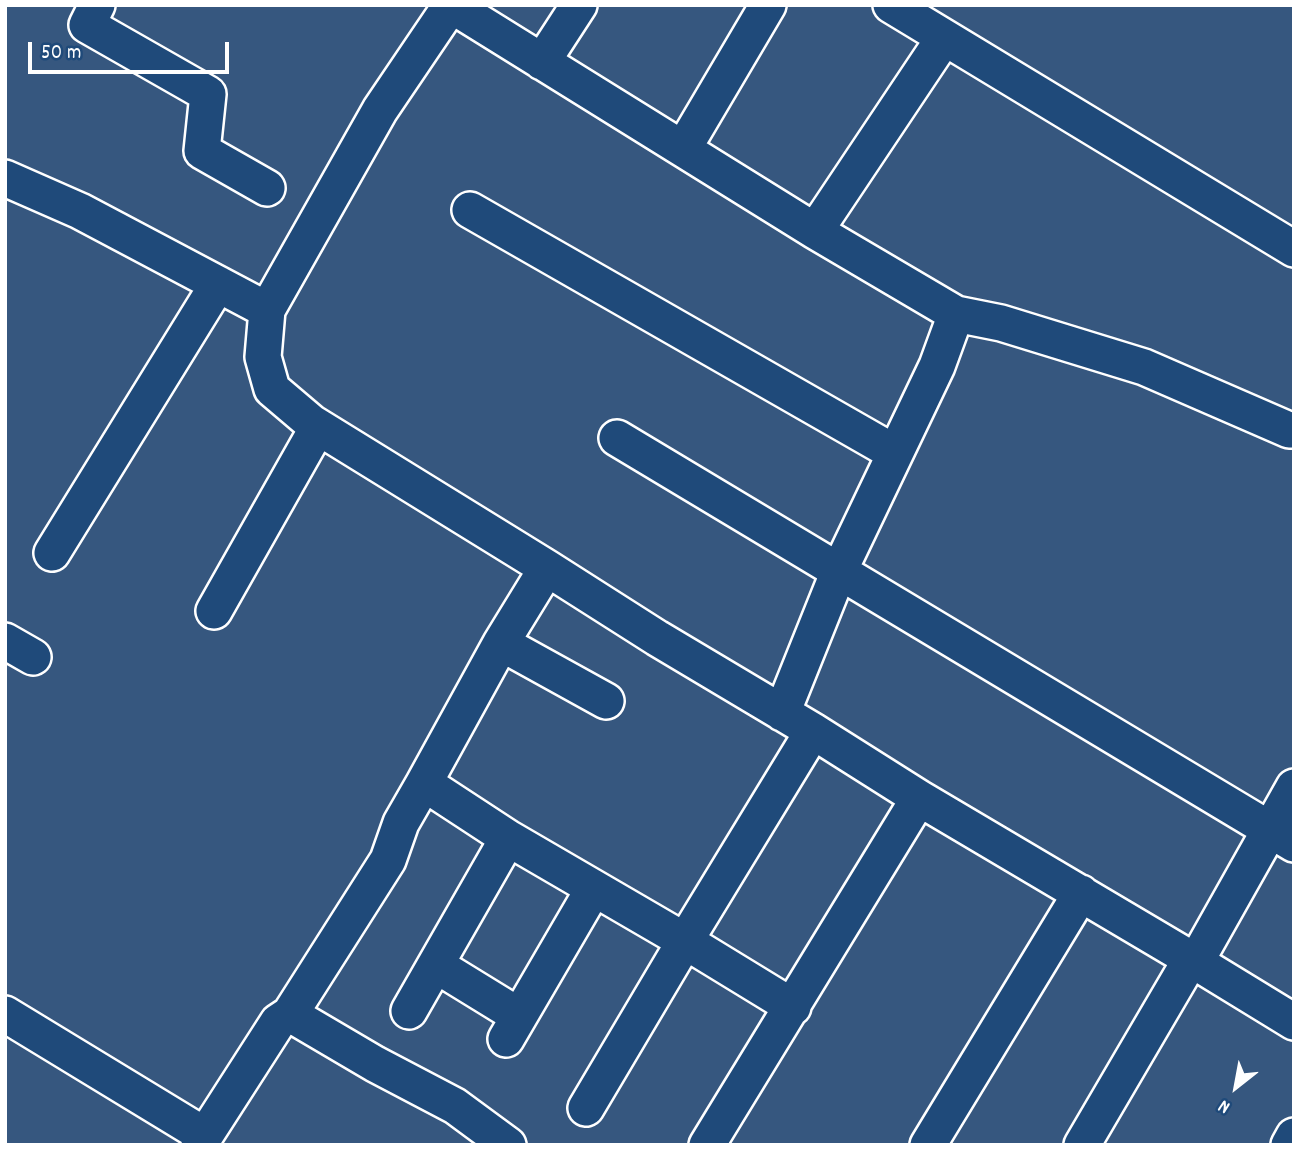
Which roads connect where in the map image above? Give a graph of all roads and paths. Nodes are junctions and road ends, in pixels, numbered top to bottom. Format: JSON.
{"nodes":[{"id":1,"x":451,"y":5,"type":"edge"},
{"id":2,"x":579,"y":5,"type":"edge"},
{"id":3,"x":768,"y":5,"type":"edge"},
{"id":4,"x":891,"y":5,"type":"edge"},
{"id":5,"x":83,"y":12,"type":"edge"},
{"id":6,"x":944,"y":38,"type":"junction"},
{"id":7,"x":542,"y":62,"type":"junction"},
{"id":8,"x":683,"y":149,"type":"junction"},
{"id":9,"x":5,"y":178,"type":"edge"},
{"id":10,"x":267,"y":188,"type":"dead end"},
{"id":11,"x":470,"y":210,"type":"dead end"},
{"id":12,"x":815,"y":231,"type":"junction"},
{"id":13,"x":1294,"y":249,"type":"edge"},
{"id":14,"x":218,"y":284,"type":"junction"},
{"id":15,"x":267,"y":310,"type":"junction"},
{"id":16,"x":956,"y":314,"type":"junction"},
{"id":17,"x":318,"y":427,"type":"junction"},
{"id":18,"x":1294,"y":430,"type":"edge"},
{"id":19,"x":617,"y":438,"type":"dead end"},
{"id":20,"x":895,"y":453,"type":"junction"},
{"id":21,"x":52,"y":553,"type":"dead end"},
{"id":22,"x":547,"y":568,"type":"junction"},
{"id":23,"x":839,"y":571,"type":"junction"},
{"id":24,"x":214,"y":611,"type":"dead end"},
{"id":25,"x":501,"y":643,"type":"junction"},
{"id":26,"x":606,"y":701,"type":"dead end"},
{"id":27,"x":782,"y":713,"type":"junction"},
{"id":28,"x":813,"y":731,"type":"junction"},
{"id":29,"x":424,"y":783,"type":"junction"},
{"id":30,"x":1294,"y":787,"type":"edge"},
{"id":31,"x":919,"y":798,"type":"junction"},
{"id":32,"x":1282,"y":836,"type":"edge"},
{"id":33,"x":508,"y":838,"type":"junction"},
{"id":34,"x":594,"y":888,"type":"junction"},
{"id":35,"x":1081,"y":893,"type":"junction"},
{"id":36,"x":685,"y":941,"type":"junction"},
{"id":37,"x":1193,"y":961,"type":"junction"},
{"id":38,"x":436,"y":965,"type":"junction"},
{"id":39,"x":793,"y":1007,"type":"junction"},
{"id":40,"x":409,"y":1011,"type":"dead end"},
{"id":41,"x":5,"y":1014,"type":"edge"},
{"id":42,"x":290,"y":1014,"type":"junction"},
{"id":43,"x":1294,"y":1023,"type":"edge"},
{"id":44,"x":586,"y":1108,"type":"dead end"},
{"id":45,"x":1294,"y":1136,"type":"edge"},
{"id":46,"x":202,"y":1140,"type":"edge"},
{"id":47,"x":508,"y":1145,"type":"edge"},
{"id":48,"x":708,"y":1145,"type":"edge"},
{"id":49,"x":928,"y":1145,"type":"edge"},
{"id":50,"x":1082,"y":1145,"type":"edge"},
{"id":51,"x":1289,"y":1145,"type":"edge"}],
"edges":[{"from":1,"to":7,"type":"street"},
{"from":1,"to":15,"type":"street"},
{"from":2,"to":7,"type":"street"},
{"from":3,"to":8,"type":"street"},
{"from":4,"to":6,"type":"street"},
{"from":5,"to":10,"type":"street"},
{"from":6,"to":12,"type":"street"},
{"from":6,"to":13,"type":"street"},
{"from":7,"to":8,"type":"street"},
{"from":8,"to":12,"type":"street"},
{"from":9,"to":14,"type":"street"},
{"from":11,"to":20,"type":"street"},
{"from":12,"to":16,"type":"street"},
{"from":14,"to":15,"type":"street"},
{"from":14,"to":21,"type":"street"},
{"from":15,"to":17,"type":"street"},
{"from":16,"to":18,"type":"street"},
{"from":16,"to":20,"type":"street"},
{"from":17,"to":22,"type":"street"},
{"from":17,"to":24,"type":"street"},
{"from":19,"to":23,"type":"street"},
{"from":20,"to":23,"type":"street"},
{"from":22,"to":25,"type":"street"},
{"from":22,"to":27,"type":"street"},
{"from":23,"to":27,"type":"street"},
{"from":23,"to":32,"type":"street"},
{"from":25,"to":26,"type":"street"},
{"from":25,"to":29,"type":"street"},
{"from":27,"to":28,"type":"street"},
{"from":28,"to":31,"type":"street"},
{"from":28,"to":36,"type":"street"},
{"from":29,"to":33,"type":"street"},
{"from":29,"to":42,"type":"street"},
{"from":30,"to":32,"type":"street"},
{"from":31,"to":35,"type":"street"},
{"from":31,"to":39,"type":"street"},
{"from":32,"to":37,"type":"street"},
{"from":33,"to":34,"type":"street"},
{"from":33,"to":38,"type":"street"},
{"from":34,"to":36,"type":"street"},
{"from":34,"to":38,"type":"street"},
{"from":35,"to":37,"type":"street"},
{"from":35,"to":49,"type":"street"},
{"from":36,"to":39,"type":"street"},
{"from":36,"to":44,"type":"street"},
{"from":37,"to":43,"type":"street"},
{"from":37,"to":50,"type":"street"},
{"from":38,"to":40,"type":"street"},
{"from":39,"to":48,"type":"street"},
{"from":41,"to":46,"type":"street"},
{"from":42,"to":46,"type":"street"},
{"from":42,"to":47,"type":"street"},
{"from":45,"to":51,"type":"street"}]}
